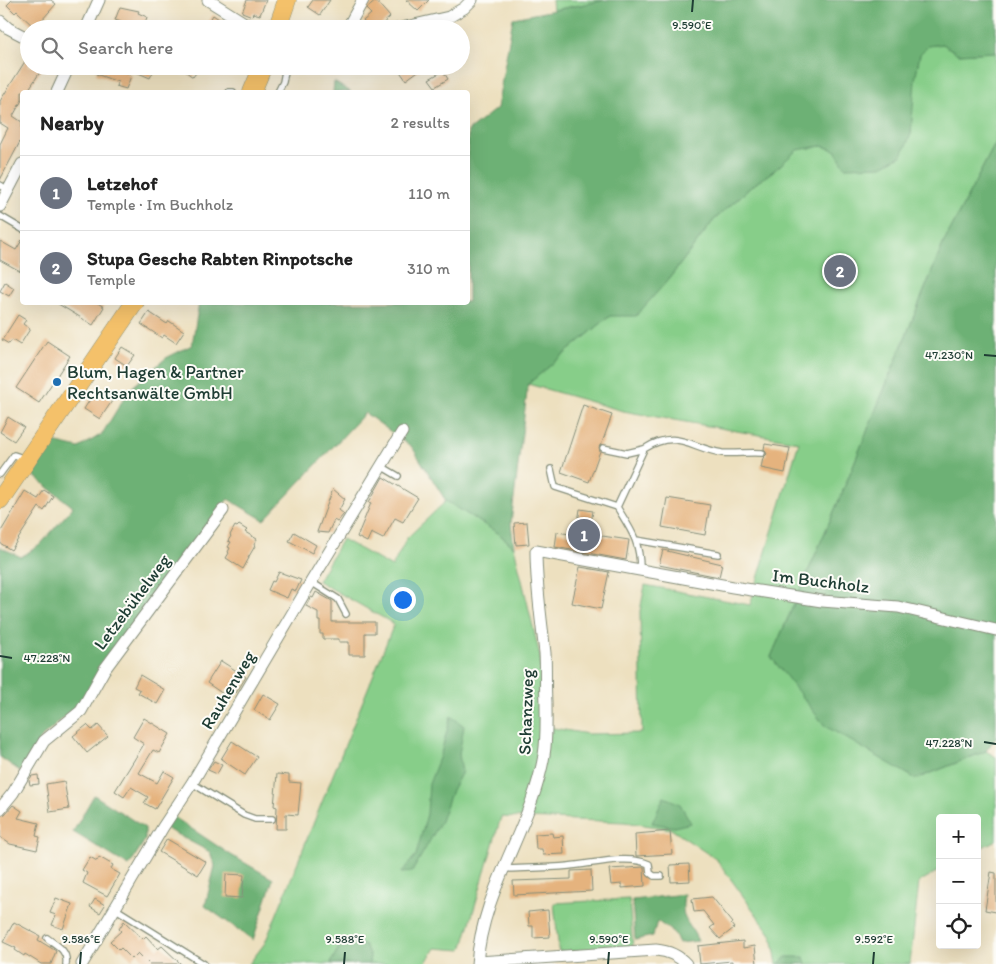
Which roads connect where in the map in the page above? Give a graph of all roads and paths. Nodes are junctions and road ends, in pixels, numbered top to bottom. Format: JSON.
{"nodes":[{"id":1,"x":99,"y":0,"type":"edge"},
{"id":2,"x":208,"y":0,"type":"edge"},
{"id":3,"x":287,"y":0,"type":"edge"},
{"id":4,"x":363,"y":0,"type":"edge"},
{"id":5,"x":472,"y":0,"type":"edge"},
{"id":6,"x":90,"y":20,"type":"edge"},
{"id":7,"x":238,"y":20,"type":"edge"},
{"id":8,"x":280,"y":20,"type":"edge"},
{"id":9,"x":352,"y":20,"type":"edge"},
{"id":10,"x":440,"y":20,"type":"edge"},
{"id":11,"x":0,"y":21,"type":"edge"},
{"id":12,"x":20,"y":34,"type":"edge"},
{"id":13,"x":65,"y":75,"type":"edge"},
{"id":14,"x":259,"y":75,"type":"edge"},
{"id":15,"x":284,"y":75,"type":"edge"},
{"id":16,"x":58,"y":90,"type":"edge"},
{"id":17,"x":253,"y":90,"type":"edge"},
{"id":18,"x":279,"y":90,"type":"edge"},
{"id":19,"x":20,"y":167,"type":"edge"},
{"id":20,"x":5,"y":187,"type":"edge"},
{"id":21,"x":0,"y":206,"type":"edge"},
{"id":22,"x":0,"y":216,"type":"edge"},
{"id":23,"x":20,"y":228,"type":"edge"},
{"id":24,"x":133,"y":305,"type":"edge"},
{"id":25,"x":402,"y":432,"type":"dead end"},
{"id":26,"x":603,"y":448,"type":"dead end"},
{"id":27,"x":644,"y":449,"type":"junction"},
{"id":28,"x":762,"y":453,"type":"dead end"},
{"id":29,"x":27,"y":459,"type":"junction"},
{"id":30,"x":381,"y":466,"type":"junction"},
{"id":31,"x":551,"y":469,"type":"dead end"},
{"id":32,"x":0,"y":474,"type":"edge"},
{"id":33,"x":398,"y":476,"type":"dead end"},
{"id":34,"x":0,"y":500,"type":"edge"},
{"id":35,"x":616,"y":507,"type":"junction"},
{"id":36,"x":223,"y":510,"type":"dead end"},
{"id":37,"x":636,"y":540,"type":"junction"},
{"id":38,"x":536,"y":550,"type":"joint"},
{"id":39,"x":718,"y":554,"type":"dead end"},
{"id":40,"x":640,"y":569,"type":"junction"},
{"id":41,"x":311,"y":582,"type":"junction"},
{"id":42,"x":346,"y":614,"type":"dead end"},
{"id":43,"x":996,"y":630,"type":"edge"},
{"id":44,"x":192,"y":783,"type":"junction"},
{"id":45,"x":0,"y":809,"type":"edge"},
{"id":46,"x":272,"y":819,"type":"dead end"},
{"id":47,"x":503,"y":869,"type":"junction"},
{"id":48,"x":661,"y":876,"type":"dead end"},
{"id":49,"x":116,"y":909,"type":"junction"},
{"id":50,"x":48,"y":938,"type":"dead end"},
{"id":51,"x":478,"y":963,"type":"edge"},
{"id":52,"x":66,"y":964,"type":"edge"},
{"id":53,"x":82,"y":964,"type":"edge"},
{"id":54,"x":204,"y":964,"type":"edge"},
{"id":55,"x":686,"y":964,"type":"edge"}],
"edges":[{"from":1,"to":6,"type":"street"},
{"from":2,"to":7,"type":"street"},
{"from":3,"to":8,"type":"main road"},
{"from":4,"to":9,"type":"street"},
{"from":5,"to":10,"type":"street"},
{"from":11,"to":12,"type":"street"},
{"from":13,"to":16,"type":"street"},
{"from":14,"to":17,"type":"main road"},
{"from":15,"to":18,"type":"lane"},
{"from":19,"to":20,"type":"street"},
{"from":20,"to":21,"type":"street"},
{"from":22,"to":23,"type":"lane"},
{"from":24,"to":29,"type":"main road"},
{"from":25,"to":30,"type":"street","name":"Rauhenweg"},
{"from":26,"to":27,"type":"lane"},
{"from":27,"to":28,"type":"lane"},
{"from":27,"to":35,"type":"lane"},
{"from":29,"to":32,"type":"lane"},
{"from":29,"to":34,"type":"main road"},
{"from":30,"to":33,"type":"lane"},
{"from":30,"to":41,"type":"street","name":"Rauhenweg"},
{"from":31,"to":35,"type":"lane"},
{"from":35,"to":37,"type":"lane"},
{"from":36,"to":45,"type":"street","name":"Letzebühelweg"},
{"from":37,"to":39,"type":"lane"},
{"from":37,"to":40,"type":"lane"},
{"from":38,"to":40,"type":"street","name":"Im Buchholz"},
{"from":38,"to":47,"type":"street","name":"Schanzweg"},
{"from":40,"to":43,"type":"street","name":"Im Buchholz"},
{"from":41,"to":42,"type":"lane"},
{"from":41,"to":44,"type":"street","name":"Rauhenweg"},
{"from":44,"to":46,"type":"lane"},
{"from":44,"to":49,"type":"street","name":"Rauhenweg"},
{"from":47,"to":48,"type":"lane"},
{"from":47,"to":51,"type":"street","name":"Schanzweg"},
{"from":49,"to":53,"type":"street","name":"Rauhenweg"},
{"from":49,"to":54,"type":"lane"},
{"from":50,"to":52,"type":"lane"},
{"from":51,"to":55,"type":"street"}]}
